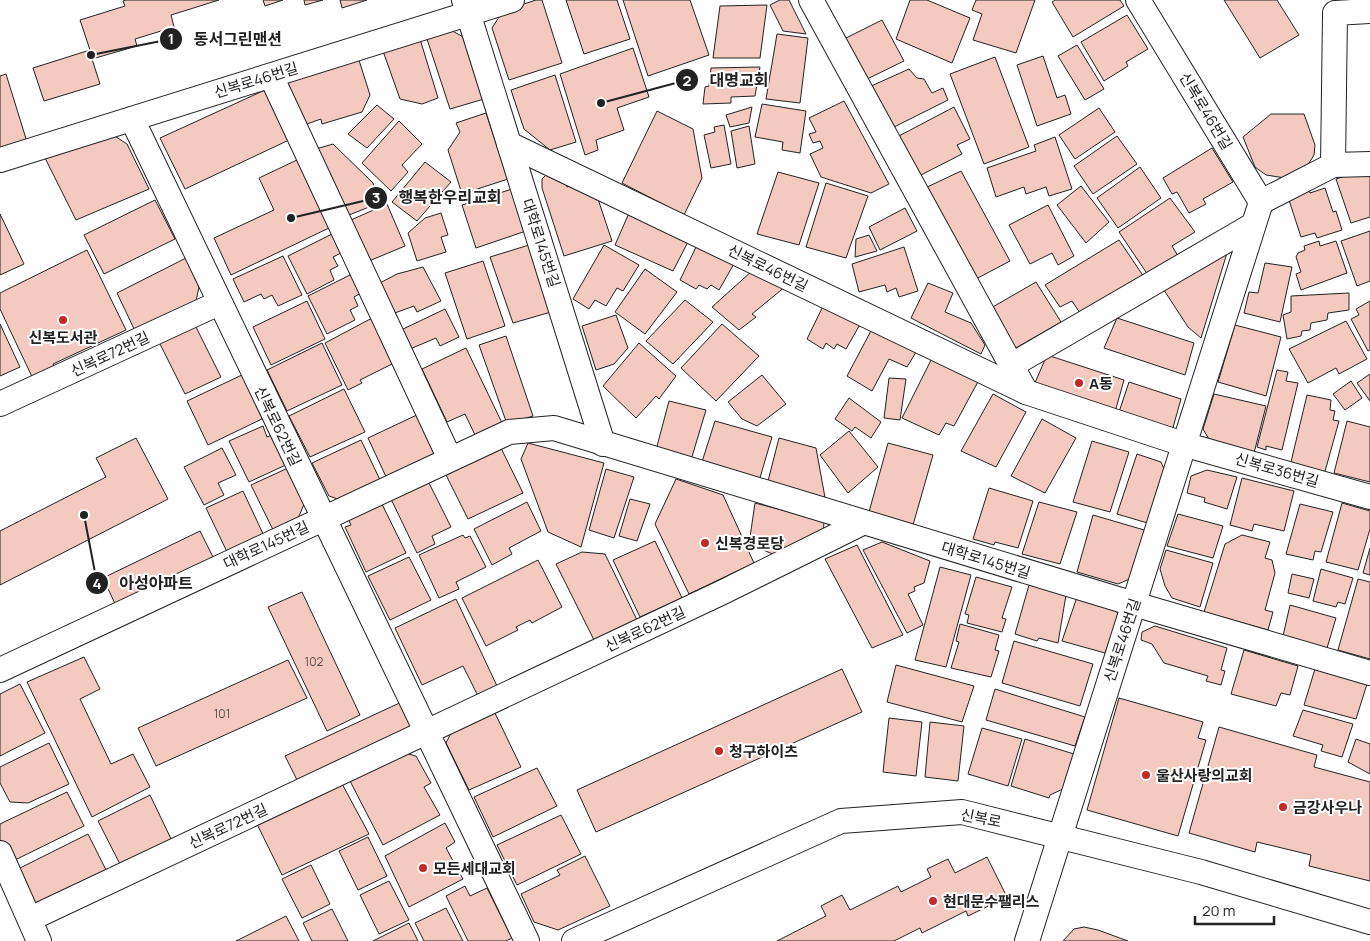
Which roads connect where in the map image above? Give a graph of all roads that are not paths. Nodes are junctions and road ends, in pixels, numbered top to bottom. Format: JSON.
{"nodes":[{"id":1,"x":512,"y":0,"type":"edge"},
{"id":2,"x":811,"y":0,"type":"edge"},
{"id":3,"x":1138,"y":0,"type":"edge"},
{"id":4,"x":1331,"y":6,"type":"edge"},
{"id":5,"x":466,"y":7,"type":"edge"},
{"id":6,"x":1370,"y":11,"type":"edge"},
{"id":7,"x":271,"y":76,"type":"junction"},
{"id":8,"x":132,"y":119,"type":"junction"},
{"id":9,"x":509,"y":144,"type":"junction"},
{"id":10,"x":0,"y":160,"type":"edge"},
{"id":11,"x":1370,"y":164,"type":"edge"},
{"id":12,"x":1333,"y":165,"type":"junction"},
{"id":13,"x":1261,"y":202,"type":"junction"},
{"id":14,"x":1253,"y":225,"type":"junction"},
{"id":15,"x":219,"y":303,"type":"junction"},
{"id":16,"x":1012,"y":365,"type":"junction"},
{"id":17,"x":1026,"y":392,"type":"junction"},
{"id":18,"x":0,"y":404,"type":"edge"},
{"id":19,"x":603,"y":444,"type":"junction"},
{"id":20,"x":1183,"y":444,"type":"junction"},
{"id":21,"x":450,"y":459,"type":"junction"},
{"id":22,"x":1370,"y":497,"type":"edge"},
{"id":23,"x":323,"y":518,"type":"junction"},
{"id":24,"x":862,"y":523,"type":"junction"},
{"id":25,"x":1134,"y":604,"type":"junction"},
{"id":26,"x":0,"y":670,"type":"edge"},
{"id":27,"x":1370,"y":673,"type":"edge"},
{"id":28,"x":426,"y":732,"type":"junction"},
{"id":29,"x":1060,"y":836,"type":"junction"},
{"id":30,"x":0,"y":853,"type":"edge"},
{"id":31,"x":30,"y":919,"type":"junction"},
{"id":32,"x":1370,"y":922,"type":"edge"},
{"id":33,"x":39,"y":941,"type":"edge"},
{"id":34,"x":527,"y":941,"type":"edge"},
{"id":35,"x":574,"y":941,"type":"edge"},
{"id":36,"x":1027,"y":941,"type":"edge"}],
"edges":[{"from":1,"to":5,"type":"street","name":"신복로46번길"},
{"from":2,"to":16,"type":"street"},
{"from":3,"to":13,"type":"street","name":"신복로46번길"},
{"from":4,"to":6,"type":"street"},
{"from":4,"to":12,"type":"street"},
{"from":5,"to":7,"type":"street","name":"신복로46번길"},
{"from":5,"to":9,"type":"street","name":"대학로145번길"},
{"from":7,"to":8,"type":"street","name":"신복로46번길"},
{"from":7,"to":21,"type":"street"},
{"from":8,"to":10,"type":"street","name":"신복로46번길"},
{"from":8,"to":15,"type":"street","name":"신복로62번길"},
{"from":9,"to":17,"type":"street","name":"신복로46번길"},
{"from":9,"to":19,"type":"street","name":"대학로145번길"},
{"from":11,"to":12,"type":"street"},
{"from":12,"to":13,"type":"street"},
{"from":13,"to":14,"type":"street","name":"신복로46번길"},
{"from":14,"to":16,"type":"street"},
{"from":14,"to":20,"type":"street","name":"신복로46번길"},
{"from":15,"to":18,"type":"street","name":"신복로72번길"},
{"from":15,"to":23,"type":"street","name":"신복로62번길"},
{"from":16,"to":17,"type":"street"},
{"from":17,"to":20,"type":"street","name":"신복로46번길"},
{"from":19,"to":21,"type":"street","name":"대학로145번길"},
{"from":19,"to":24,"type":"street","name":"대학로145번길"},
{"from":20,"to":22,"type":"street","name":"신복로36번길"},
{"from":20,"to":25,"type":"street","name":"신복로46번길"},
{"from":21,"to":23,"type":"street","name":"대학로145번길"},
{"from":23,"to":26,"type":"street","name":"대학로145번길"},
{"from":23,"to":28,"type":"street","name":"신복로62번길"},
{"from":24,"to":25,"type":"street","name":"대학로145번길"},
{"from":24,"to":28,"type":"street","name":"신복로62번길"},
{"from":25,"to":27,"type":"street","name":"대학로145번길"},
{"from":25,"to":29,"type":"street","name":"신복로46번길"},
{"from":28,"to":31,"type":"street","name":"신복로72번길"},
{"from":28,"to":34,"type":"street","name":"신복로62번길"},
{"from":29,"to":32,"type":"street","name":"신복로"},
{"from":29,"to":35,"type":"street","name":"신복로"},
{"from":29,"to":36,"type":"street","name":"신복로46번길"},
{"from":30,"to":31,"type":"street"},
{"from":31,"to":33,"type":"street"}]}
